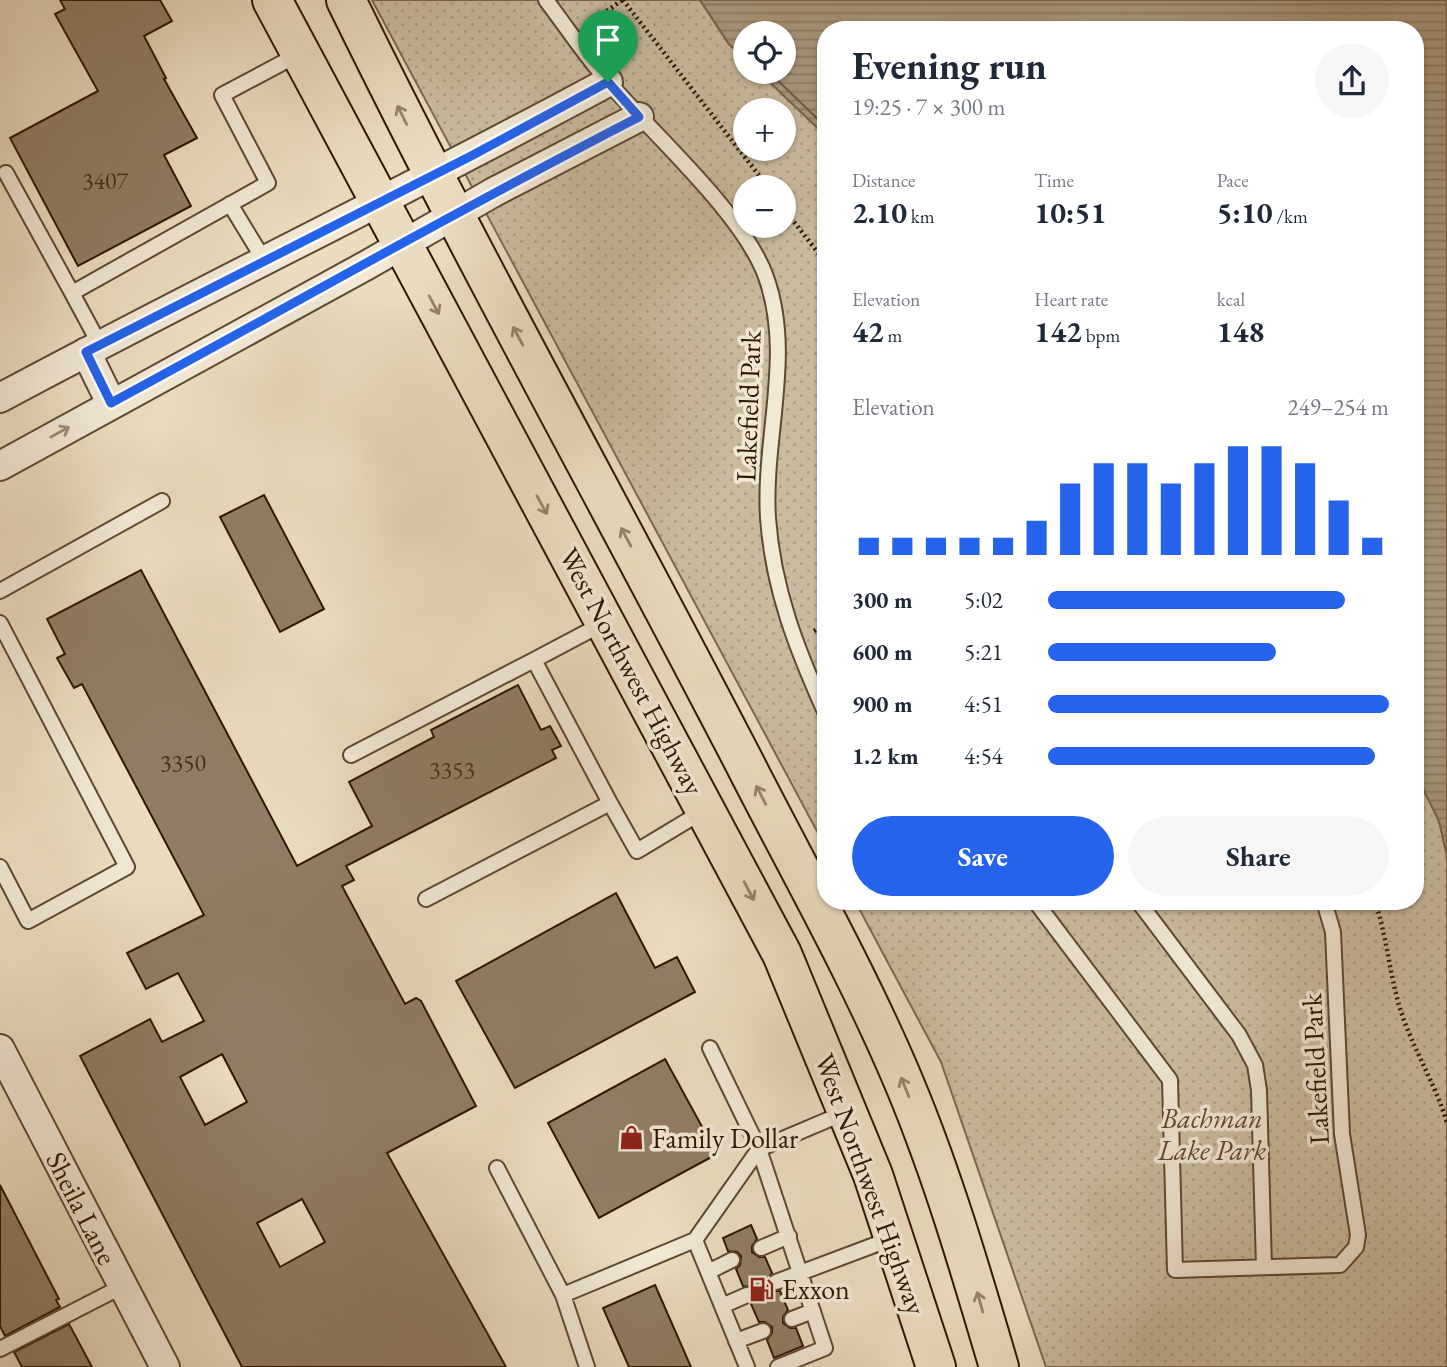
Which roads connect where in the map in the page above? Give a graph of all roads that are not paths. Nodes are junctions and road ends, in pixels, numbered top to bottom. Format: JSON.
{"nodes":[{"id":1,"x":272,"y":0,"type":"edge"},
{"id":2,"x":346,"y":0,"type":"edge"},
{"id":3,"x":546,"y":0,"type":"edge"},
{"id":4,"x":300,"y":53,"type":"junction"},
{"id":5,"x":608,"y":82,"type":"junction"},
{"id":6,"x":639,"y":117,"type":"junction"},
{"id":7,"x":6,"y":173,"type":"dead end"},
{"id":8,"x":433,"y":175,"type":"junction"},
{"id":9,"x":379,"y":203,"type":"junction"},
{"id":10,"x":230,"y":204,"type":"junction"},
{"id":11,"x":453,"y":215,"type":"junction"},
{"id":12,"x":401,"y":245,"type":"junction"},
{"id":13,"x":264,"y":260,"type":"junction"},
{"id":14,"x":72,"y":293,"type":"junction"},
{"id":15,"x":93,"y":348,"type":"junction"},
{"id":16,"x":0,"y":398,"type":"edge"},
{"id":17,"x":111,"y":403,"type":"junction"},
{"id":18,"x":0,"y":466,"type":"edge"},
{"id":19,"x":162,"y":501,"type":"dead end"},
{"id":20,"x":0,"y":591,"type":"edge"},
{"id":21,"x":606,"y":622,"type":"junction"},
{"id":22,"x":0,"y":623,"type":"edge"},
{"id":23,"x":534,"y":660,"type":"junction"},
{"id":24,"x":817,"y":694,"type":"edge"},
{"id":25,"x":351,"y":755,"type":"dead end"},
{"id":26,"x":610,"y":803,"type":"junction"},
{"id":27,"x":706,"y":809,"type":"junction"},
{"id":28,"x":0,"y":867,"type":"edge"},
{"id":29,"x":426,"y":899,"type":"dead end"},
{"id":30,"x":817,"y":904,"type":"edge"},
{"id":31,"x":820,"y":910,"type":"edge"},
{"id":32,"x":1042,"y":910,"type":"edge"},
{"id":33,"x":1145,"y":910,"type":"edge"},
{"id":34,"x":1327,"y":910,"type":"edge"},
{"id":35,"x":871,"y":1008,"type":"junction"},
{"id":36,"x":710,"y":1048,"type":"dead end"},
{"id":37,"x":0,"y":1049,"type":"edge"},
{"id":38,"x":849,"y":1111,"type":"junction"},
{"id":39,"x":759,"y":1149,"type":"junction"},
{"id":40,"x":497,"y":1168,"type":"dead end"},
{"id":41,"x":789,"y":1236,"type":"junction"},
{"id":42,"x":894,"y":1238,"type":"junction"},
{"id":43,"x":695,"y":1240,"type":"junction"},
{"id":44,"x":761,"y":1248,"type":"dead end"},
{"id":45,"x":732,"y":1260,"type":"dead end"},
{"id":46,"x":1264,"y":1267,"type":"junction"},
{"id":47,"x":802,"y":1271,"type":"junction"},
{"id":48,"x":708,"y":1272,"type":"junction"},
{"id":49,"x":776,"y":1282,"type":"dead end"},
{"id":50,"x":123,"y":1286,"type":"junction"},
{"id":51,"x":563,"y":1295,"type":"junction"},
{"id":52,"x":747,"y":1295,"type":"dead end"},
{"id":53,"x":722,"y":1306,"type":"junction"},
{"id":54,"x":813,"y":1311,"type":"junction"},
{"id":55,"x":792,"y":1319,"type":"dead end"},
{"id":56,"x":762,"y":1331,"type":"dead end"},
{"id":57,"x":736,"y":1341,"type":"junction"},
{"id":58,"x":0,"y":1349,"type":"edge"},
{"id":59,"x":165,"y":1367,"type":"edge"},
{"id":60,"x":587,"y":1367,"type":"edge"},
{"id":61,"x":747,"y":1367,"type":"edge"},
{"id":62,"x":778,"y":1367,"type":"edge"},
{"id":63,"x":936,"y":1367,"type":"edge"},
{"id":64,"x":999,"y":1367,"type":"edge"}],
"edges":[{"from":1,"to":4,"type":"main road","name":"West Northwest Highway"},
{"from":8,"to":2,"type":"main road","name":"West Northwest Highway","one_way":true},
{"from":3,"to":5,"type":"lane","name":"Lakefield Park"},
{"from":4,"to":9,"type":"main road","name":"West Northwest Highway"},
{"from":4,"to":10,"type":"lane"},
{"from":5,"to":6,"type":"lane","name":"Lakefield Park"},
{"from":5,"to":8,"type":"street"},
{"from":6,"to":11,"type":"street"},
{"from":6,"to":24,"type":"lane","name":"Lakefield Park"},
{"from":7,"to":14,"type":"lane"},
{"from":8,"to":9,"type":"street"},
{"from":8,"to":11,"type":"main road","name":"West Northwest Highway"},
{"from":9,"to":12,"type":"main road","name":"West Northwest Highway"},
{"from":9,"to":13,"type":"street"},
{"from":10,"to":13,"type":"lane"},
{"from":10,"to":14,"type":"lane"},
{"from":11,"to":12,"type":"street"},
{"from":30,"to":11,"type":"main road","name":"West Northwest Highway","one_way":true},
{"from":12,"to":17,"type":"street"},
{"from":12,"to":21,"type":"main road","name":"West Northwest Highway","one_way":true},
{"from":13,"to":15,"type":"street"},
{"from":14,"to":15,"type":"lane"},
{"from":15,"to":16,"type":"street"},
{"from":15,"to":17,"type":"street"},
{"from":18,"to":17,"type":"street","one_way":true},
{"from":19,"to":20,"type":"lane"},
{"from":21,"to":23,"type":"lane"},
{"from":21,"to":27,"type":"main road","name":"West Northwest Highway"},
{"from":22,"to":28,"type":"lane"},
{"from":23,"to":25,"type":"lane"},
{"from":23,"to":26,"type":"lane"},
{"from":26,"to":27,"type":"lane"},
{"from":26,"to":29,"type":"lane"},
{"from":27,"to":35,"type":"main road"},
{"from":27,"to":38,"type":"main road","name":"West Northwest Highway","one_way":true},
{"from":35,"to":31,"type":"main road","name":"West Northwest Highway","one_way":true},
{"from":32,"to":46,"type":"lane"},
{"from":33,"to":46,"type":"lane"},
{"from":34,"to":46,"type":"lane","name":"Lakefield Park"},
{"from":64,"to":35,"type":"main road","name":"West Northwest Highway","one_way":true},
{"from":36,"to":39,"type":"lane"},
{"from":37,"to":50,"type":"street","name":"Sheila Lane"},
{"from":38,"to":39,"type":"lane"},
{"from":38,"to":42,"type":"main road","name":"West Northwest Highway"},
{"from":39,"to":41,"type":"lane"},
{"from":39,"to":43,"type":"lane"},
{"from":40,"to":51,"type":"lane"},
{"from":41,"to":44,"type":"lane"},
{"from":41,"to":47,"type":"lane"},
{"from":42,"to":47,"type":"lane"},
{"from":42,"to":63,"type":"main road","name":"West Northwest Highway"},
{"from":43,"to":48,"type":"lane"},
{"from":43,"to":51,"type":"lane"},
{"from":45,"to":48,"type":"lane"},
{"from":47,"to":49,"type":"lane"},
{"from":47,"to":54,"type":"lane"},
{"from":48,"to":53,"type":"lane"},
{"from":50,"to":58,"type":"lane"},
{"from":50,"to":59,"type":"street","name":"Sheila Lane"},
{"from":51,"to":60,"type":"lane"},
{"from":52,"to":53,"type":"lane"},
{"from":53,"to":57,"type":"lane"},
{"from":54,"to":55,"type":"lane"},
{"from":54,"to":62,"type":"lane"},
{"from":56,"to":57,"type":"lane"},
{"from":57,"to":61,"type":"lane"}]}
